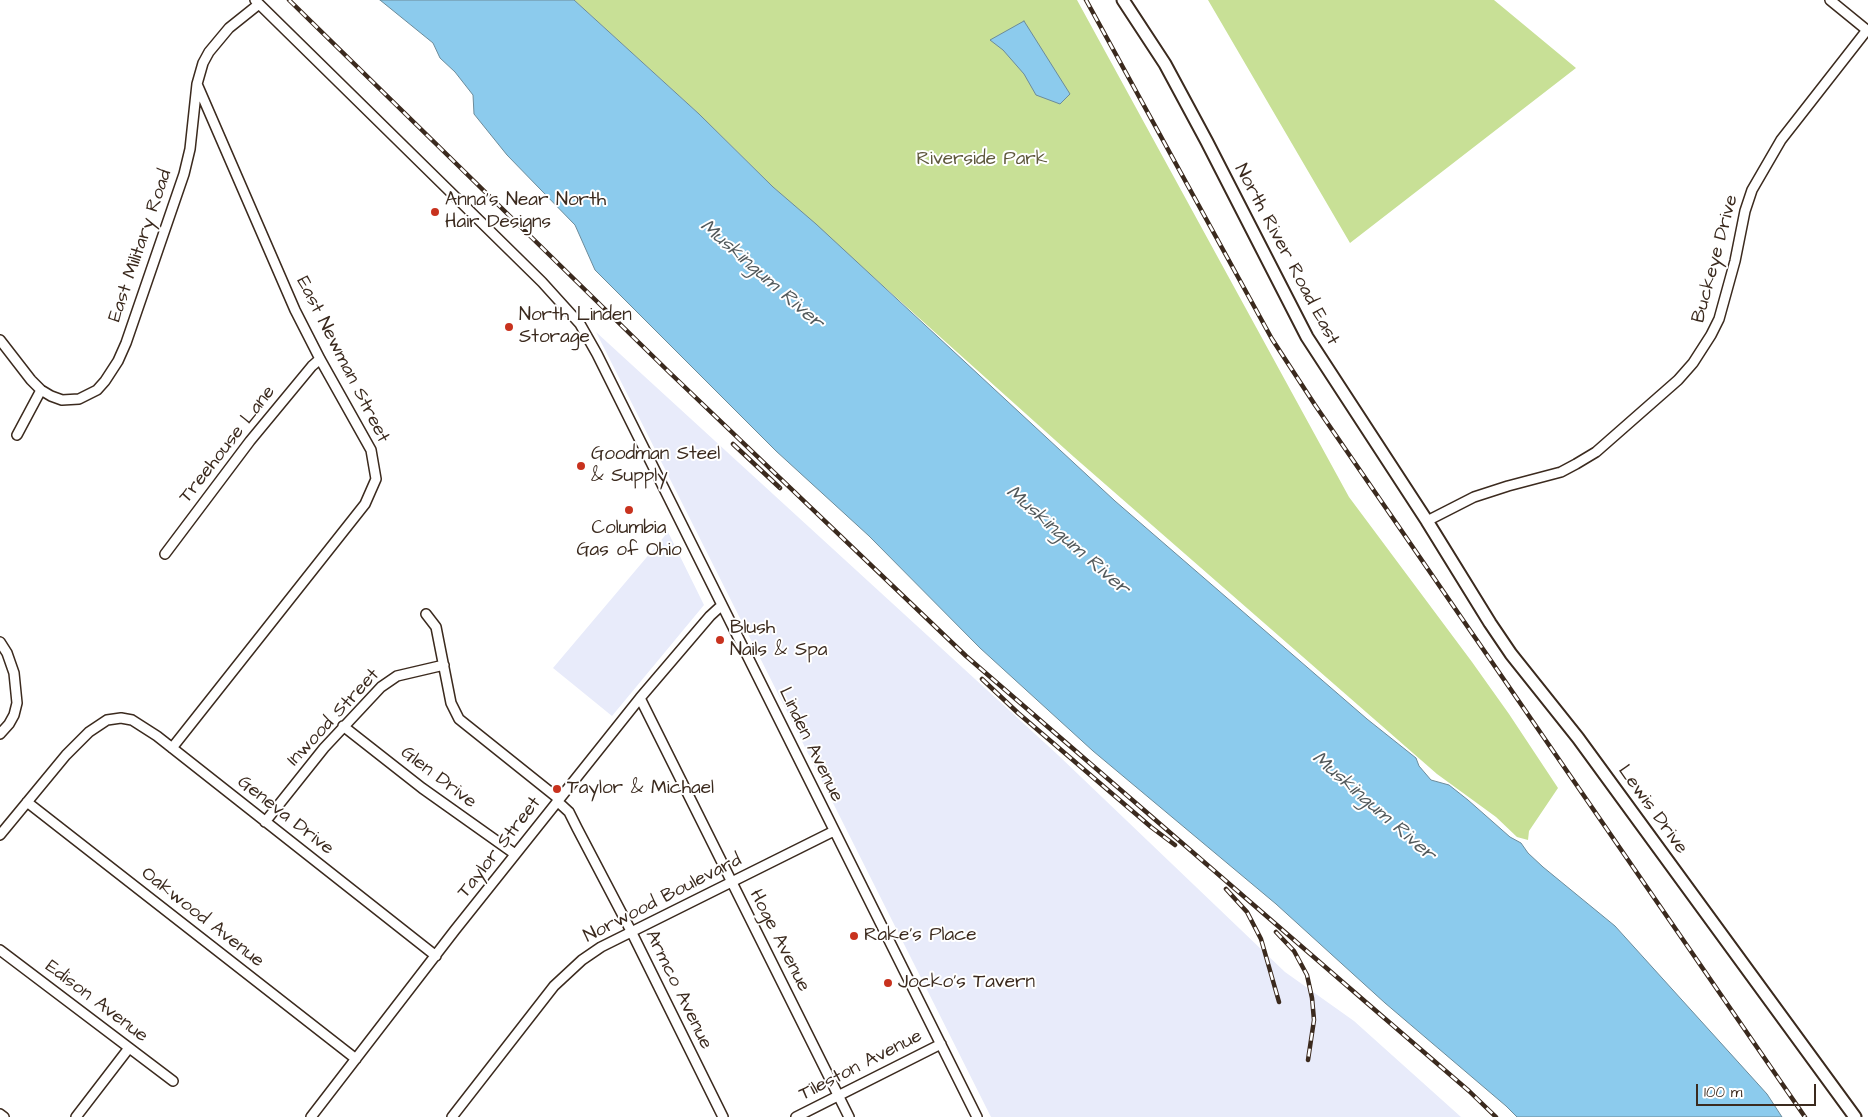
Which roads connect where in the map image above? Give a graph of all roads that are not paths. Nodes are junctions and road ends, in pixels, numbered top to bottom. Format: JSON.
{"nodes":[{"id":1,"x":1123,"y":0,"type":"edge"},
{"id":2,"x":1830,"y":0,"type":"edge"},
{"id":3,"x":257,"y":2,"type":"edge"},
{"id":4,"x":1867,"y":31,"type":"edge"},
{"id":5,"x":197,"y":84,"type":"junction"},
{"id":6,"x":0,"y":340,"type":"edge"},
{"id":7,"x":320,"y":359,"type":"junction"},
{"id":8,"x":41,"y":390,"type":"junction"},
{"id":9,"x":17,"y":435,"type":"dead end"},
{"id":10,"x":1426,"y":521,"type":"junction"},
{"id":11,"x":165,"y":554,"type":"dead end"},
{"id":12,"x":722,"y":605,"type":"junction"},
{"id":13,"x":426,"y":614,"type":"dead end"},
{"id":14,"x":0,"y":642,"type":"edge"},
{"id":15,"x":444,"y":666,"type":"junction"},
{"id":16,"x":640,"y":698,"type":"junction"},
{"id":17,"x":343,"y":726,"type":"junction"},
{"id":18,"x":1,"y":734,"type":"edge"},
{"id":19,"x":172,"y":748,"type":"junction"},
{"id":20,"x":558,"y":800,"type":"junction"},
{"id":21,"x":27,"y":802,"type":"junction"},
{"id":22,"x":265,"y":822,"type":"junction"},
{"id":23,"x":834,"y":831,"type":"junction"},
{"id":24,"x":0,"y":835,"type":"edge"},
{"id":25,"x":515,"y":854,"type":"junction"},
{"id":26,"x":731,"y":881,"type":"junction"},
{"id":27,"x":631,"y":931,"type":"junction"},
{"id":28,"x":0,"y":950,"type":"edge"},
{"id":29,"x":436,"y":956,"type":"junction"},
{"id":30,"x":941,"y":1044,"type":"junction"},
{"id":31,"x":129,"y":1048,"type":"junction"},
{"id":32,"x":356,"y":1059,"type":"junction"},
{"id":33,"x":173,"y":1081,"type":"dead end"},
{"id":34,"x":838,"y":1096,"type":"junction"},
{"id":35,"x":0,"y":1114,"type":"edge"},
{"id":36,"x":4,"y":1117,"type":"edge"},
{"id":37,"x":76,"y":1117,"type":"edge"},
{"id":38,"x":311,"y":1117,"type":"edge"},
{"id":39,"x":452,"y":1117,"type":"edge"},
{"id":40,"x":723,"y":1117,"type":"edge"},
{"id":41,"x":796,"y":1117,"type":"edge"},
{"id":42,"x":849,"y":1117,"type":"edge"},
{"id":43,"x":977,"y":1117,"type":"edge"},
{"id":44,"x":1855,"y":1117,"type":"edge"}],
"edges":[{"from":1,"to":10,"type":"main road","name":"North River Road East"},
{"from":2,"to":4,"type":"street"},
{"from":3,"to":5,"type":"street","name":"East Military Road"},
{"from":3,"to":12,"type":"street","name":"Linden Avenue"},
{"from":4,"to":10,"type":"street","name":"Buckeye Drive"},
{"from":5,"to":7,"type":"street","name":"East Newman Street"},
{"from":5,"to":8,"type":"street","name":"East Military Road"},
{"from":6,"to":8,"type":"street","name":"East Military Road"},
{"from":7,"to":11,"type":"street","name":"Treehouse Lane"},
{"from":7,"to":19,"type":"street","name":"East Newman Street"},
{"from":8,"to":9,"type":"street"},
{"from":10,"to":44,"type":"main road","name":"Lewis Drive"},
{"from":12,"to":16,"type":"street","name":"Taylor Street"},
{"from":12,"to":23,"type":"street","name":"Linden Avenue"},
{"from":13,"to":15,"type":"street","name":"Armco Avenue"},
{"from":14,"to":18,"type":"street"},
{"from":15,"to":17,"type":"street","name":"Inwood Street"},
{"from":15,"to":20,"type":"street","name":"Armco Avenue"},
{"from":16,"to":20,"type":"street","name":"Taylor Street"},
{"from":16,"to":26,"type":"street","name":"Hoge Avenue"},
{"from":17,"to":22,"type":"street","name":"Inwood Street"},
{"from":17,"to":25,"type":"street","name":"Glen Drive"},
{"from":19,"to":21,"type":"street","name":"Geneva Drive"},
{"from":19,"to":22,"type":"street","name":"Geneva Drive"},
{"from":20,"to":25,"type":"street","name":"Taylor Street"},
{"from":20,"to":27,"type":"street","name":"Armco Avenue"},
{"from":21,"to":24,"type":"street"},
{"from":21,"to":32,"type":"street","name":"Oakwood Avenue"},
{"from":22,"to":29,"type":"street","name":"Geneva Drive"},
{"from":23,"to":26,"type":"street","name":"Norwood Boulevard"},
{"from":23,"to":30,"type":"street","name":"Linden Avenue"},
{"from":25,"to":29,"type":"street","name":"Taylor Street"},
{"from":26,"to":27,"type":"street","name":"Norwood Boulevard"},
{"from":26,"to":34,"type":"street","name":"Hoge Avenue"},
{"from":27,"to":39,"type":"street","name":"Norwood Boulevard"},
{"from":27,"to":40,"type":"street","name":"Armco Avenue"},
{"from":28,"to":31,"type":"street","name":"Edison Avenue"},
{"from":29,"to":32,"type":"street","name":"Taylor Street"},
{"from":30,"to":34,"type":"street","name":"Tileston Avenue"},
{"from":30,"to":43,"type":"street","name":"Linden Avenue"},
{"from":31,"to":33,"type":"street","name":"Edison Avenue"},
{"from":31,"to":37,"type":"street"},
{"from":32,"to":38,"type":"street","name":"Taylor Street"},
{"from":34,"to":41,"type":"street","name":"Tileston Avenue"},
{"from":34,"to":42,"type":"street","name":"Hoge Avenue"},
{"from":35,"to":36,"type":"street"}]}
